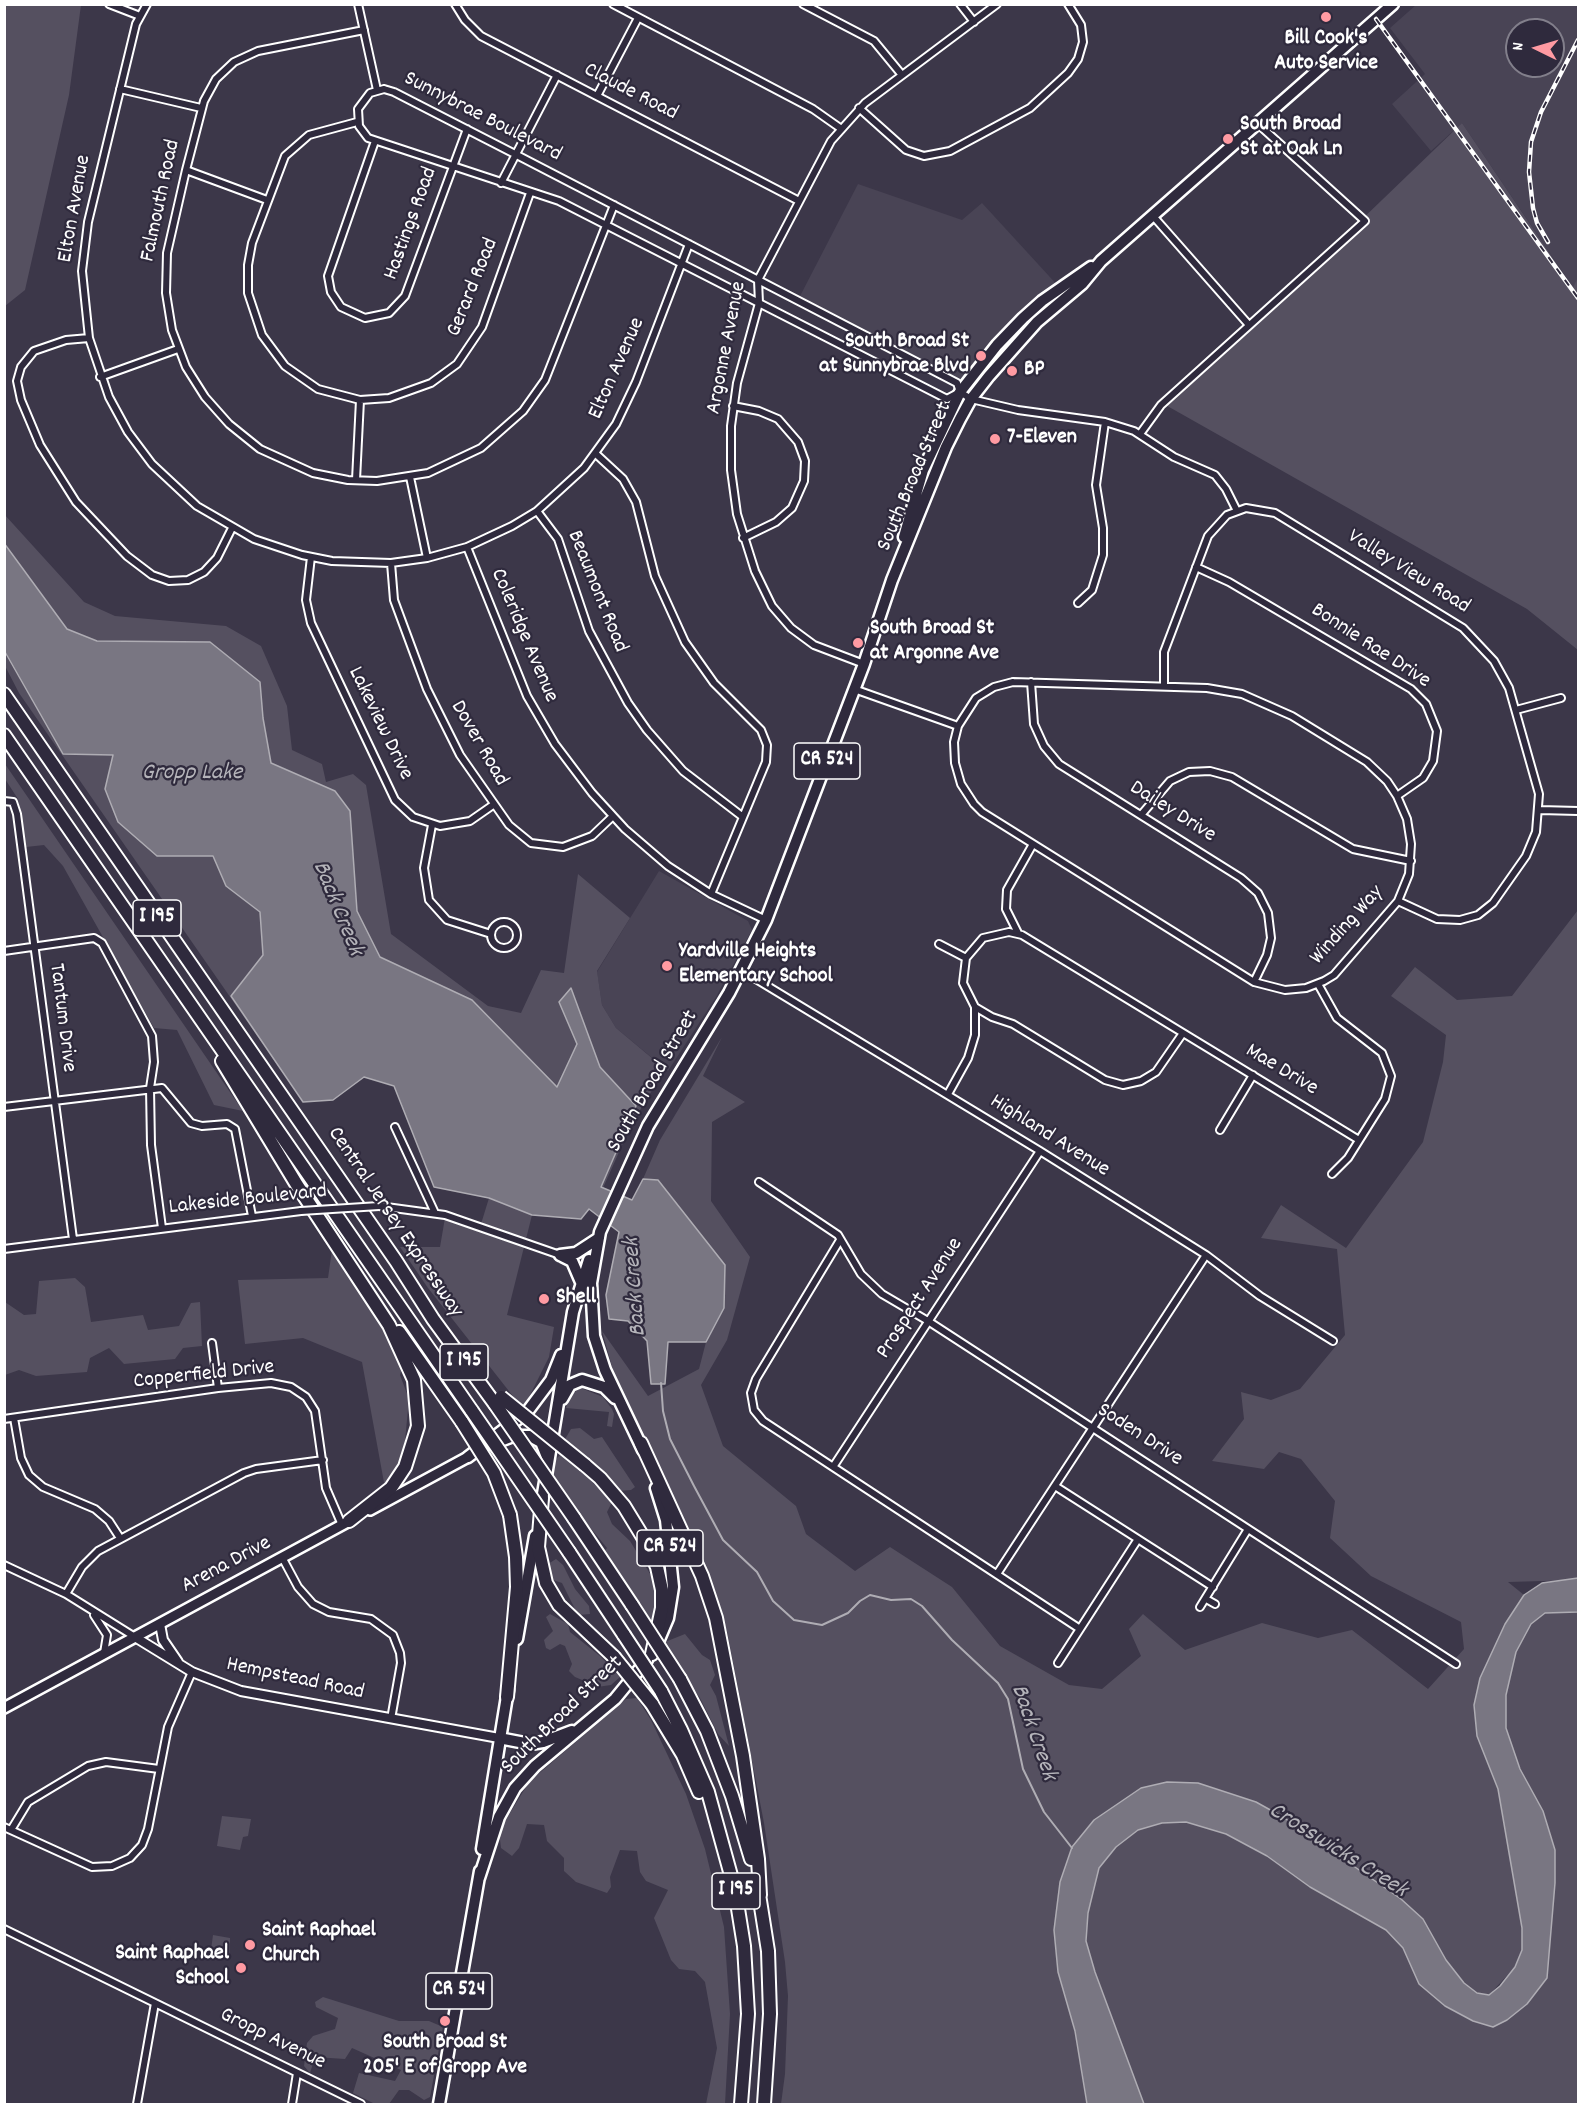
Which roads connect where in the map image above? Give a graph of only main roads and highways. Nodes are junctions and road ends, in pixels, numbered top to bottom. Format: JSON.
{"nodes":[{"id":1,"x":1393,"y":4,"type":"edge"},
{"id":2,"x":1101,"y":261,"type":"junction"},
{"id":3,"x":1042,"y":301,"type":"junction"},
{"id":4,"x":1050,"y":311,"type":"junction"},
{"id":5,"x":1023,"y":318,"type":"junction"},
{"id":6,"x":1037,"y":322,"type":"junction"},
{"id":7,"x":892,"y":580,"type":"junction"},
{"id":8,"x":4,"y":694,"type":"edge"},
{"id":9,"x":4,"y":735,"type":"edge"},
{"id":10,"x":204,"y":1025,"type":"junction"},
{"id":11,"x":599,"y":1235,"type":"junction"},
{"id":12,"x":356,"y":1273,"type":"junction"},
{"id":13,"x":581,"y":1282,"type":"junction"},
{"id":14,"x":573,"y":1312,"type":"junction"},
{"id":15,"x":498,"y":1400,"type":"junction"},
{"id":16,"x":557,"y":1410,"type":"junction"},
{"id":17,"x":629,"y":1418,"type":"junction"},
{"id":18,"x":641,"y":1443,"type":"junction"},
{"id":19,"x":468,"y":1457,"type":"junction"},
{"id":20,"x":546,"y":1473,"type":"junction"},
{"id":21,"x":542,"y":1498,"type":"junction"},
{"id":22,"x":346,"y":1523,"type":"junction"},
{"id":23,"x":652,"y":1654,"type":"junction"},
{"id":24,"x":507,"y":1697,"type":"junction"},
{"id":25,"x":4,"y":1708,"type":"edge"},
{"id":26,"x":588,"y":1722,"type":"junction"},
{"id":27,"x":499,"y":1738,"type":"junction"},
{"id":28,"x":479,"y":1878,"type":"junction"},
{"id":29,"x":759,"y":1895,"type":"junction"},
{"id":30,"x":740,"y":1918,"type":"junction"},
{"id":31,"x":439,"y":2104,"type":"edge"},
{"id":32,"x":741,"y":2104,"type":"edge"},
{"id":33,"x":764,"y":2104,"type":"edge"}],
"edges":[{"from":1,"to":2,"type":"main road","name":"South Broad Street","number":"CR 524"},
{"from":2,"to":3,"type":"main road","name":"South Broad Street","number":"CR 524"},
{"from":2,"to":4,"type":"main road","name":"South Broad Street","number":"CR 524"},
{"from":3,"to":4,"type":"main road"},
{"from":3,"to":5,"type":"main road","name":"South Broad Street","number":"CR 524"},
{"from":4,"to":6,"type":"main road","name":"South Broad Street","number":"CR 524"},
{"from":5,"to":6,"type":"main road"},
{"from":5,"to":7,"type":"main road","name":"South Broad Street","number":"CR 524"},
{"from":6,"to":7,"type":"main road","name":"South Broad Street","number":"CR 524"},
{"from":7,"to":11,"type":"main road","name":"South Broad Street","number":"CR 524"},
{"from":8,"to":15,"type":"highway","name":"Central Jersey Expressway","number":"I 195"},
{"from":9,"to":10,"type":"highway","name":"Central Jersey Expressway","number":"I 195"},
{"from":10,"to":12,"type":"highway"},
{"from":10,"to":30,"type":"highway","name":"Central Jersey Expressway","number":"I 195","bridge":true},
{"from":11,"to":13,"type":"main road","name":"South Broad Street","number":"CR 524"},
{"from":11,"to":13,"type":"main road"},
{"from":11,"to":17,"type":"main road","name":"South Broad Street","number":"CR 524"},
{"from":12,"to":22,"type":"highway"},
{"from":12,"to":24,"type":"highway","bridge":true},
{"from":13,"to":14,"type":"main road","name":"South Broad Street","number":"CR 524"},
{"from":14,"to":16,"type":"main road","name":"South Broad Street","number":"CR 524"},
{"from":14,"to":19,"type":"main road"},
{"from":15,"to":23,"type":"highway","bridge":true},
{"from":15,"to":29,"type":"highway","number":"I 195","bridge":true},
{"from":16,"to":17,"type":"main road"},
{"from":16,"to":20,"type":"main road","name":"South Broad Street","number":"CR 524"},
{"from":17,"to":18,"type":"main road","name":"South Broad Street","number":"CR 524"},
{"from":18,"to":23,"type":"main road","name":"South Broad Street","number":"CR 524"},
{"from":18,"to":29,"type":"highway"},
{"from":19,"to":20,"type":"main road"},
{"from":19,"to":22,"type":"main road","name":"Arena Drive"},
{"from":20,"to":21,"type":"main road","name":"South Broad Street","number":"CR 524"},
{"from":21,"to":24,"type":"main road","name":"South Broad Street","number":"CR 524"},
{"from":21,"to":30,"type":"highway","bridge":true},
{"from":22,"to":25,"type":"main road","name":"Arena Drive"},
{"from":23,"to":26,"type":"main road","name":"South Broad Street","number":"CR 524"},
{"from":24,"to":27,"type":"main road","name":"South Broad Street","number":"CR 524"},
{"from":26,"to":27,"type":"main road"},
{"from":26,"to":28,"type":"main road","name":"South Broad Street","number":"CR 524"},
{"from":27,"to":28,"type":"main road","name":"South Broad Street","number":"CR 524"},
{"from":28,"to":31,"type":"main road","name":"South Broad Street","number":"CR 524"},
{"from":29,"to":33,"type":"highway","number":"I 195"},
{"from":30,"to":32,"type":"highway","name":"Central Jersey Expressway","number":"I 195"}]}
